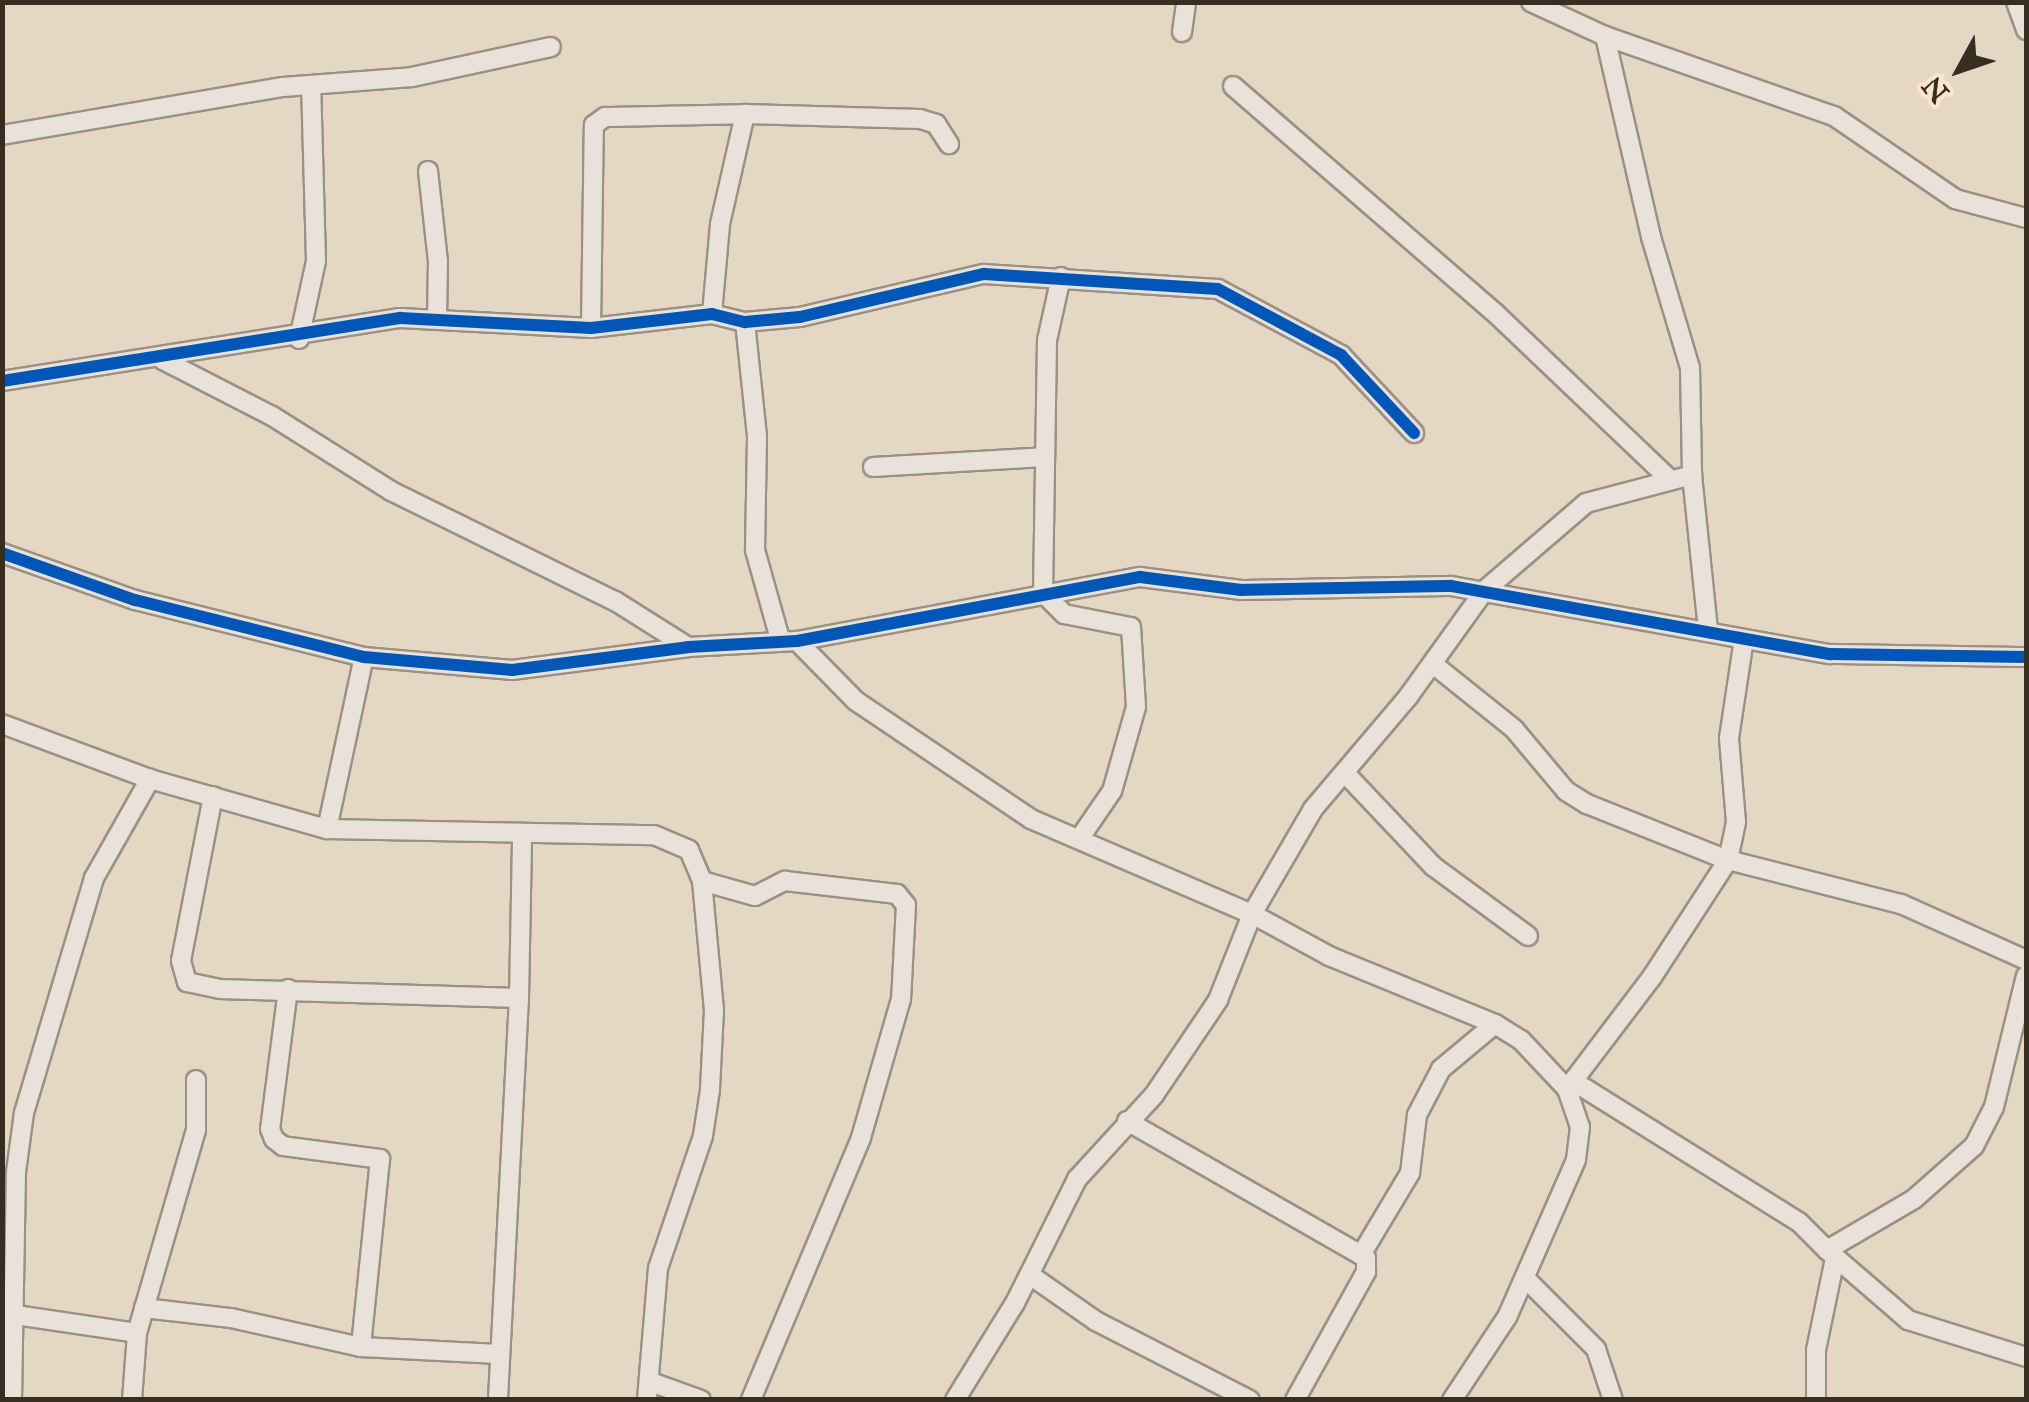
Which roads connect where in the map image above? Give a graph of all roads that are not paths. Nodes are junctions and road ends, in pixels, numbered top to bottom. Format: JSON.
{"nodes":[{"id":1,"x":1186,"y":2,"type":"edge"},
{"id":2,"x":1530,"y":2,"type":"edge"},
{"id":3,"x":2016,"y":2,"type":"edge"},
{"id":4,"x":2026,"y":30,"type":"edge"},
{"id":5,"x":1182,"y":32,"type":"dead end"},
{"id":6,"x":1605,"y":36,"type":"junction"},
{"id":7,"x":551,"y":47,"type":"dead end"},
{"id":8,"x":311,"y":86,"type":"junction"},
{"id":9,"x":1233,"y":86,"type":"dead end"},
{"id":10,"x":745,"y":114,"type":"junction"},
{"id":11,"x":2,"y":135,"type":"edge"},
{"id":12,"x":949,"y":144,"type":"dead end"},
{"id":13,"x":428,"y":171,"type":"dead end"},
{"id":14,"x":2026,"y":218,"type":"edge"},
{"id":15,"x":1061,"y":277,"type":"junction"},
{"id":16,"x":712,"y":314,"type":"junction"},
{"id":17,"x":437,"y":320,"type":"junction"},
{"id":18,"x":745,"y":322,"type":"junction"},
{"id":19,"x":591,"y":328,"type":"junction"},
{"id":20,"x":299,"y":338,"type":"junction"},
{"id":21,"x":162,"y":360,"type":"junction"},
{"id":22,"x":2,"y":381,"type":"edge"},
{"id":23,"x":1414,"y":433,"type":"dead end"},
{"id":24,"x":1044,"y":457,"type":"junction"},
{"id":25,"x":873,"y":468,"type":"dead end"},
{"id":26,"x":1692,"y":475,"type":"junction"},
{"id":27,"x":1668,"y":478,"type":"junction"},
{"id":28,"x":2,"y":554,"type":"edge"},
{"id":29,"x":1485,"y":590,"type":"junction"},
{"id":30,"x":1043,"y":593,"type":"junction"},
{"id":31,"x":1708,"y":630,"type":"junction"},
{"id":32,"x":1744,"y":639,"type":"junction"},
{"id":33,"x":788,"y":640,"type":"junction"},
{"id":34,"x":688,"y":647,"type":"junction"},
{"id":35,"x":2026,"y":656,"type":"edge"},
{"id":36,"x":364,"y":657,"type":"junction"},
{"id":37,"x":1433,"y":664,"type":"junction"},
{"id":38,"x":2,"y":724,"type":"edge"},
{"id":39,"x":1345,"y":774,"type":"junction"},
{"id":40,"x":150,"y":778,"type":"junction"},
{"id":41,"x":213,"y":796,"type":"junction"},
{"id":42,"x":327,"y":829,"type":"junction"},
{"id":43,"x":522,"y":835,"type":"junction"},
{"id":44,"x":1080,"y":839,"type":"junction"},
{"id":45,"x":1728,"y":860,"type":"junction"},
{"id":46,"x":702,"y":881,"type":"junction"},
{"id":47,"x":1252,"y":914,"type":"junction"},
{"id":48,"x":1528,"y":936,"type":"dead end"},
{"id":49,"x":2026,"y":960,"type":"edge"},
{"id":50,"x":2026,"y":976,"type":"edge"},
{"id":51,"x":288,"y":989,"type":"junction"},
{"id":52,"x":518,"y":998,"type":"junction"},
{"id":53,"x":1495,"y":1024,"type":"junction"},
{"id":54,"x":196,"y":1080,"type":"dead end"},
{"id":55,"x":1570,"y":1085,"type":"junction"},
{"id":56,"x":1128,"y":1121,"type":"junction"},
{"id":57,"x":9,"y":1170,"type":"edge"},
{"id":58,"x":1831,"y":1254,"type":"junction"},
{"id":59,"x":1361,"y":1255,"type":"junction"},
{"id":60,"x":1030,"y":1275,"type":"junction"},
{"id":61,"x":1526,"y":1279,"type":"junction"},
{"id":62,"x":144,"y":1308,"type":"junction"},
{"id":63,"x":10,"y":1314,"type":"edge"},
{"id":64,"x":137,"y":1333,"type":"junction"},
{"id":65,"x":361,"y":1347,"type":"junction"},
{"id":66,"x":499,"y":1354,"type":"junction"},
{"id":67,"x":2026,"y":1357,"type":"edge"},
{"id":68,"x":649,"y":1391,"type":"edge"},
{"id":69,"x":12,"y":1400,"type":"edge"},
{"id":70,"x":132,"y":1400,"type":"edge"},
{"id":71,"x":498,"y":1400,"type":"edge"},
{"id":72,"x":701,"y":1400,"type":"edge"},
{"id":73,"x":750,"y":1400,"type":"edge"},
{"id":74,"x":955,"y":1400,"type":"edge"},
{"id":75,"x":1250,"y":1400,"type":"edge"},
{"id":76,"x":1295,"y":1400,"type":"edge"},
{"id":77,"x":1452,"y":1400,"type":"edge"},
{"id":78,"x":1613,"y":1400,"type":"edge"},
{"id":79,"x":1816,"y":1400,"type":"edge"}],
"edges":[{"from":1,"to":5,"type":"street"},
{"from":2,"to":6,"type":"street"},
{"from":3,"to":4,"type":"street"},
{"from":6,"to":14,"type":"street"},
{"from":6,"to":26,"type":"street"},
{"from":7,"to":8,"type":"street"},
{"from":8,"to":11,"type":"street"},
{"from":8,"to":20,"type":"street"},
{"from":9,"to":27,"type":"street"},
{"from":10,"to":12,"type":"street"},
{"from":10,"to":16,"type":"street"},
{"from":10,"to":19,"type":"street"},
{"from":13,"to":17,"type":"street"},
{"from":15,"to":18,"type":"street"},
{"from":15,"to":23,"type":"street"},
{"from":15,"to":24,"type":"street"},
{"from":16,"to":18,"type":"street"},
{"from":16,"to":19,"type":"street"},
{"from":17,"to":19,"type":"street"},
{"from":17,"to":20,"type":"street"},
{"from":18,"to":33,"type":"street"},
{"from":20,"to":21,"type":"street"},
{"from":21,"to":22,"type":"street"},
{"from":21,"to":34,"type":"street"},
{"from":24,"to":25,"type":"street"},
{"from":24,"to":30,"type":"street"},
{"from":26,"to":27,"type":"street"},
{"from":26,"to":31,"type":"street"},
{"from":27,"to":29,"type":"street"},
{"from":28,"to":36,"type":"street"},
{"from":29,"to":30,"type":"street"},
{"from":29,"to":31,"type":"street"},
{"from":29,"to":37,"type":"street"},
{"from":30,"to":33,"type":"street"},
{"from":30,"to":44,"type":"street"},
{"from":31,"to":32,"type":"street"},
{"from":32,"to":35,"type":"street"},
{"from":32,"to":45,"type":"street"},
{"from":33,"to":34,"type":"street"},
{"from":33,"to":44,"type":"street"},
{"from":34,"to":36,"type":"street"},
{"from":36,"to":42,"type":"street"},
{"from":37,"to":39,"type":"street"},
{"from":37,"to":45,"type":"street"},
{"from":38,"to":40,"type":"street"},
{"from":39,"to":47,"type":"street"},
{"from":39,"to":48,"type":"street"},
{"from":40,"to":41,"type":"street"},
{"from":40,"to":57,"type":"street"},
{"from":41,"to":42,"type":"street"},
{"from":41,"to":51,"type":"street"},
{"from":42,"to":43,"type":"street"},
{"from":43,"to":46,"type":"street"},
{"from":43,"to":52,"type":"street"},
{"from":44,"to":47,"type":"street"},
{"from":45,"to":49,"type":"street"},
{"from":45,"to":55,"type":"street"},
{"from":46,"to":68,"type":"street"},
{"from":46,"to":73,"type":"street"},
{"from":47,"to":53,"type":"street"},
{"from":47,"to":56,"type":"street"},
{"from":50,"to":58,"type":"street"},
{"from":51,"to":52,"type":"street"},
{"from":51,"to":65,"type":"street"},
{"from":52,"to":66,"type":"street"},
{"from":53,"to":55,"type":"street"},
{"from":53,"to":59,"type":"street"},
{"from":54,"to":62,"type":"street"},
{"from":55,"to":58,"type":"street"},
{"from":55,"to":61,"type":"street"},
{"from":56,"to":59,"type":"street"},
{"from":56,"to":60,"type":"street"},
{"from":57,"to":63,"type":"street"},
{"from":58,"to":67,"type":"street"},
{"from":58,"to":79,"type":"street"},
{"from":59,"to":76,"type":"street"},
{"from":60,"to":74,"type":"street"},
{"from":60,"to":75,"type":"street"},
{"from":61,"to":77,"type":"street"},
{"from":61,"to":78,"type":"street"},
{"from":62,"to":64,"type":"street"},
{"from":62,"to":65,"type":"street"},
{"from":63,"to":64,"type":"street"},
{"from":63,"to":69,"type":"street"},
{"from":64,"to":70,"type":"street"},
{"from":65,"to":66,"type":"street"},
{"from":66,"to":71,"type":"street"},
{"from":68,"to":72,"type":"street"}]}
